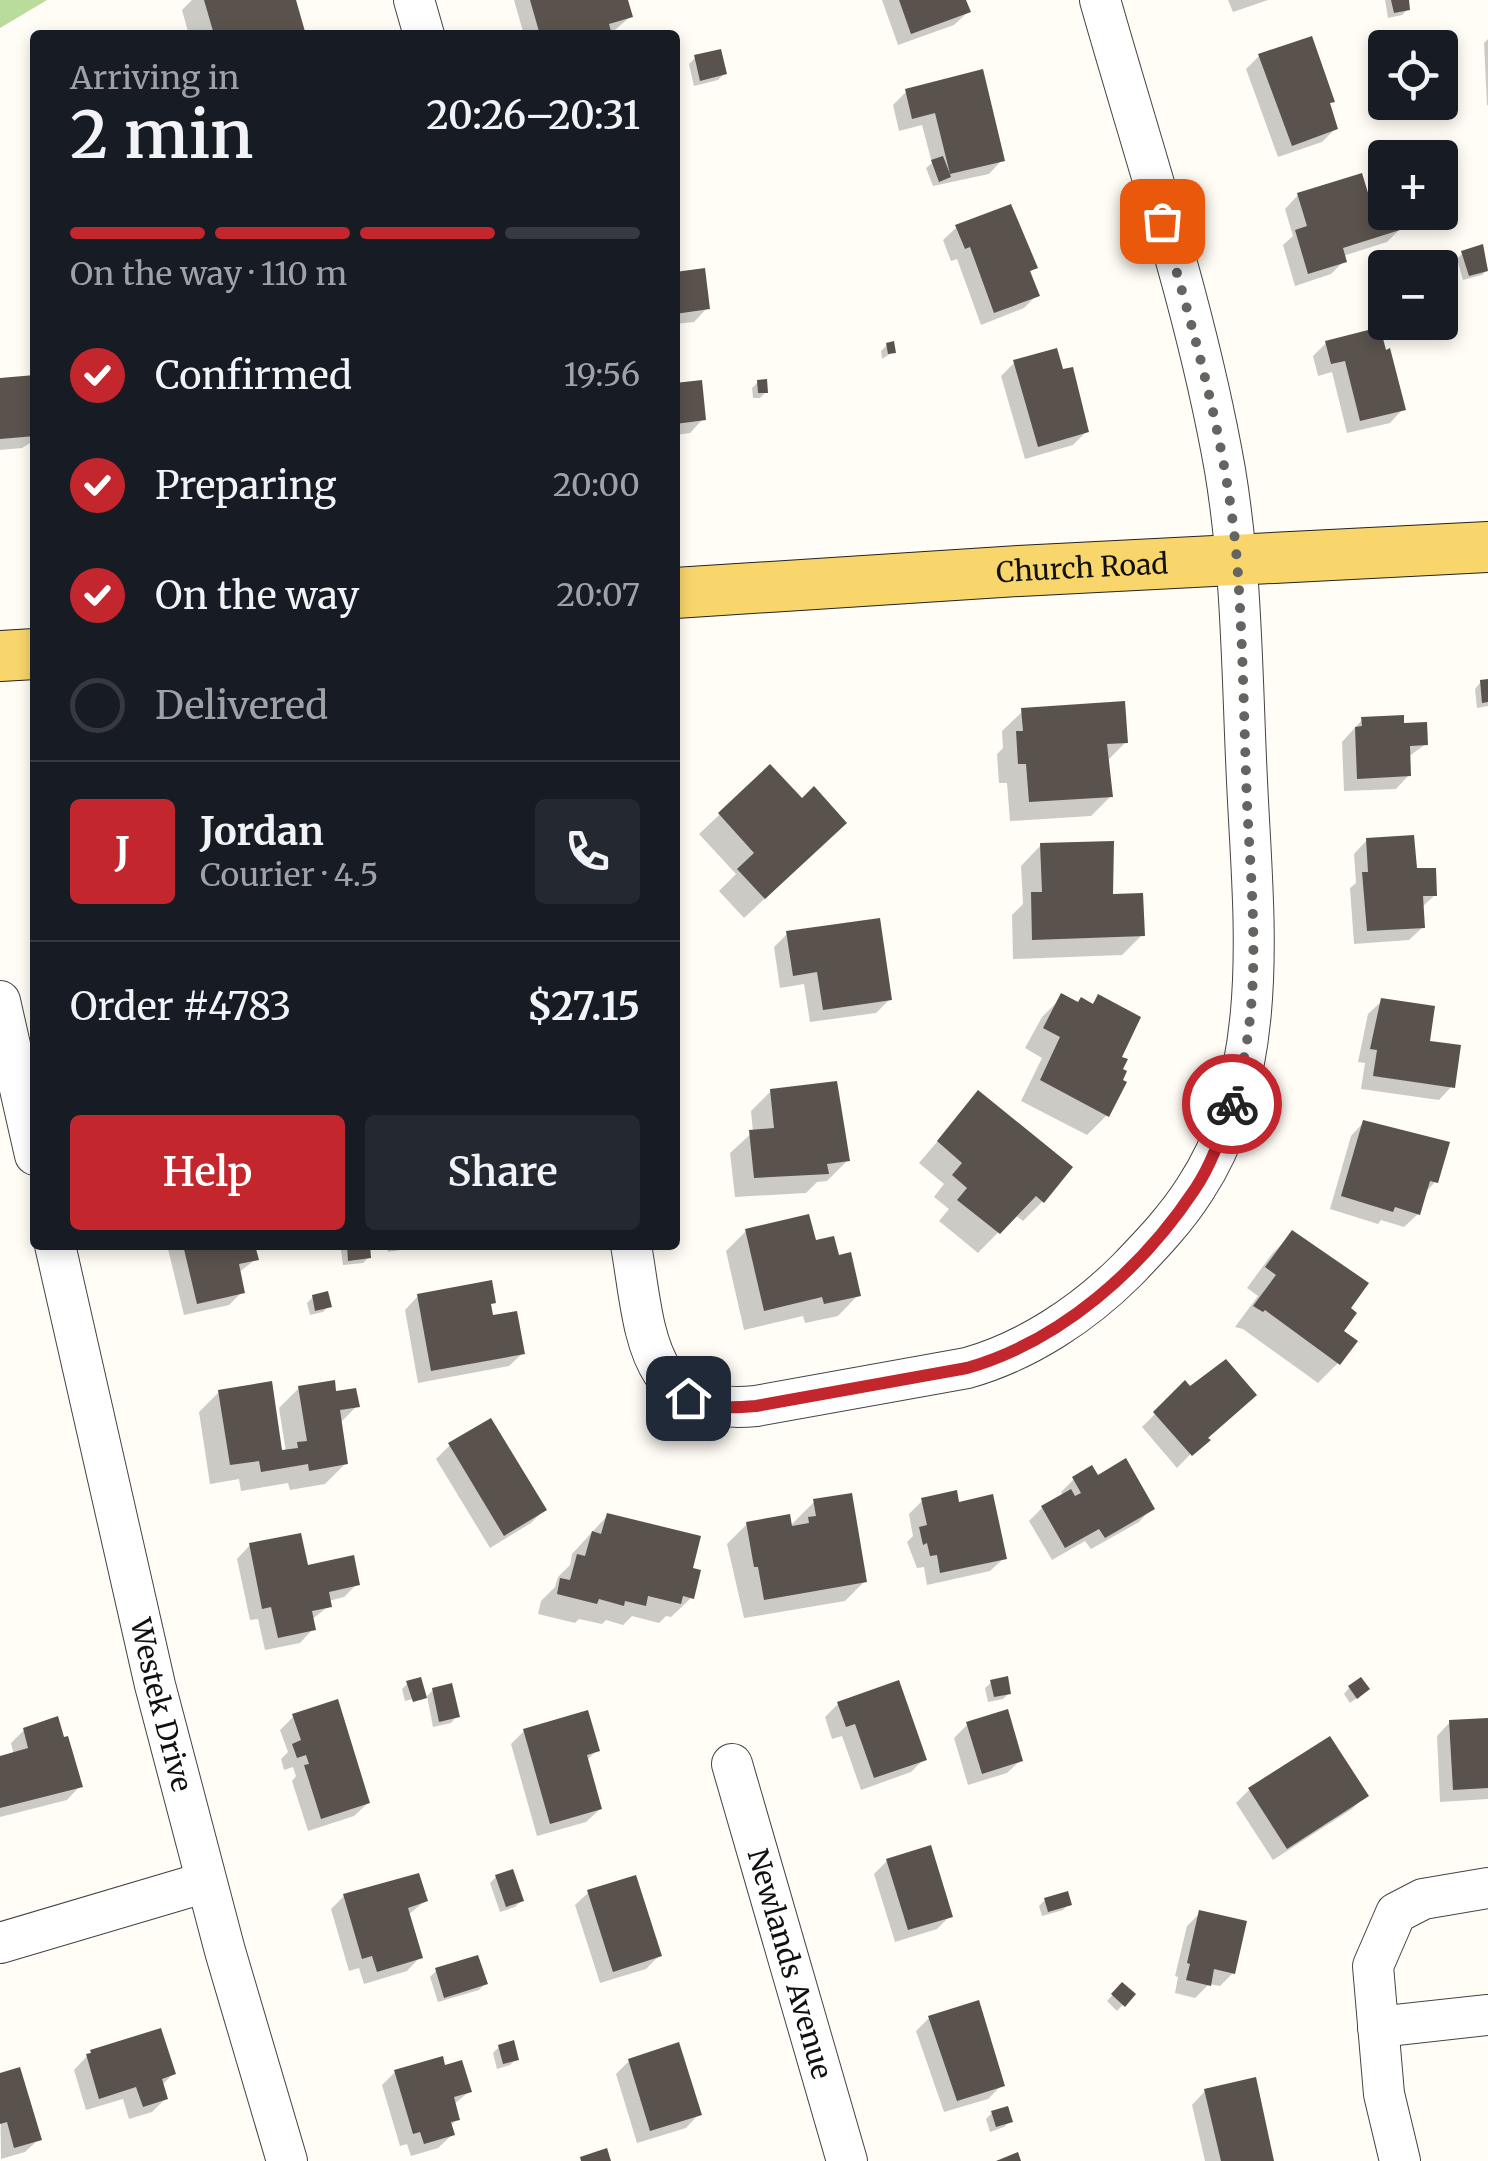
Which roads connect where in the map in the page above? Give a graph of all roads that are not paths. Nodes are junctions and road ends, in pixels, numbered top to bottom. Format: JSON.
{"nodes":[{"id":1,"x":414,"y":0,"type":"edge"},
{"id":2,"x":1100,"y":0,"type":"edge"},
{"id":3,"x":423,"y":30,"type":"edge"},
{"id":4,"x":1488,"y":547,"type":"edge"},
{"id":5,"x":1236,"y":560,"type":"junction"},
{"id":6,"x":680,"y":593,"type":"edge"},
{"id":7,"x":30,"y":654,"type":"edge"},
{"id":8,"x":0,"y":656,"type":"edge"},
{"id":9,"x":0,"y":1001,"type":"edge"},
{"id":10,"x":30,"y":1133,"type":"edge"},
{"id":11,"x":57,"y":1250,"type":"edge"},
{"id":12,"x":632,"y":1250,"type":"edge"},
{"id":13,"x":732,"y":1764,"type":"dead end"},
{"id":14,"x":206,"y":1882,"type":"junction"},
{"id":15,"x":1488,"y":1888,"type":"edge"},
{"id":16,"x":0,"y":1943,"type":"edge"},
{"id":17,"x":1488,"y":2015,"type":"edge"},
{"id":18,"x":1378,"y":2027,"type":"junction"},
{"id":19,"x":287,"y":2161,"type":"edge"},
{"id":20,"x":847,"y":2161,"type":"edge"},
{"id":21,"x":1400,"y":2161,"type":"edge"}],
"edges":[{"from":1,"to":3,"type":"street"},
{"from":2,"to":5,"type":"street"},
{"from":4,"to":5,"type":"main road","name":"Church Road"},
{"from":5,"to":6,"type":"main road","name":"Church Road"},
{"from":5,"to":12,"type":"street"},
{"from":7,"to":8,"type":"main road"},
{"from":9,"to":10,"type":"street"},
{"from":11,"to":14,"type":"street","name":"Westek Drive"},
{"from":13,"to":20,"type":"street","name":"Newlands Avenue"},
{"from":14,"to":16,"type":"street"},
{"from":14,"to":19,"type":"street","name":"Westek Drive"},
{"from":15,"to":18,"type":"street"},
{"from":17,"to":18,"type":"street"},
{"from":18,"to":21,"type":"street"}]}
